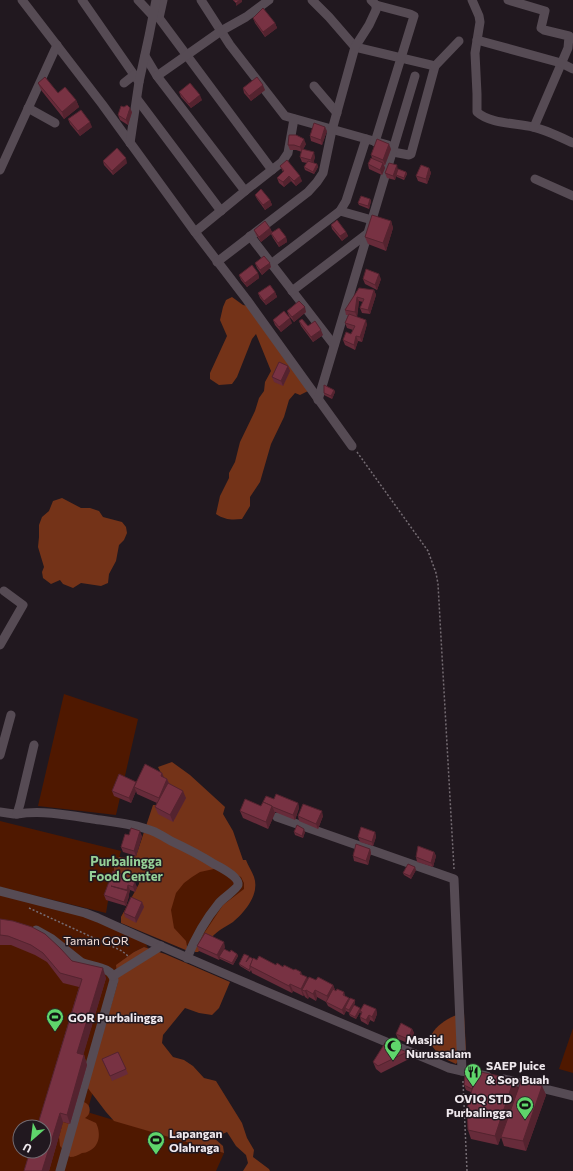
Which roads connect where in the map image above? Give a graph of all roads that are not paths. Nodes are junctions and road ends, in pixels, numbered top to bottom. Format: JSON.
{"nodes":[{"id":1,"x":22,"y":0,"type":"edge"},
{"id":2,"x":82,"y":0,"type":"edge"},
{"id":3,"x":138,"y":0,"type":"edge"},
{"id":4,"x":156,"y":0,"type":"edge"},
{"id":5,"x":163,"y":0,"type":"edge"},
{"id":6,"x":201,"y":0,"type":"edge"},
{"id":7,"x":269,"y":0,"type":"edge"},
{"id":8,"x":312,"y":0,"type":"edge"},
{"id":9,"x":472,"y":0,"type":"edge"},
{"id":10,"x":508,"y":0,"type":"edge"},
{"id":11,"x":259,"y":3,"type":"edge"},
{"id":12,"x":373,"y":3,"type":"edge"},
{"id":13,"x":156,"y":17,"type":"junction"},
{"id":14,"x":221,"y":31,"type":"junction"},
{"id":15,"x":476,"y":40,"type":"junction"},
{"id":16,"x":459,"y":41,"type":"dead end"},
{"id":17,"x":57,"y":45,"type":"junction"},
{"id":18,"x":355,"y":47,"type":"junction"},
{"id":19,"x":186,"y":56,"type":"junction"},
{"id":20,"x":401,"y":58,"type":"junction"},
{"id":21,"x":147,"y":59,"type":"junction"},
{"id":22,"x":561,"y":63,"type":"junction"},
{"id":23,"x":435,"y":66,"type":"junction"},
{"id":24,"x":573,"y":69,"type":"edge"},
{"id":25,"x":157,"y":76,"type":"junction"},
{"id":26,"x":415,"y":76,"type":"dead end"},
{"id":27,"x":137,"y":79,"type":"junction"},
{"id":28,"x":124,"y":83,"type":"dead end"},
{"id":29,"x":314,"y":86,"type":"dead end"},
{"id":30,"x":137,"y":99,"type":"junction"},
{"id":31,"x":28,"y":108,"type":"junction"},
{"id":32,"x":337,"y":113,"type":"junction"},
{"id":33,"x":294,"y":119,"type":"junction"},
{"id":34,"x":55,"y":123,"type":"dead end"},
{"id":35,"x":534,"y":127,"type":"junction"},
{"id":36,"x":332,"y":130,"type":"junction"},
{"id":37,"x":370,"y":141,"type":"junction"},
{"id":38,"x":130,"y":143,"type":"junction"},
{"id":39,"x":573,"y":143,"type":"edge"},
{"id":40,"x":393,"y":149,"type":"junction"},
{"id":41,"x":0,"y":170,"type":"edge"},
{"id":42,"x":272,"y":170,"type":"junction"},
{"id":43,"x":535,"y":179,"type":"dead end"},
{"id":44,"x":245,"y":191,"type":"junction"},
{"id":45,"x":573,"y":196,"type":"edge"},
{"id":46,"x":220,"y":211,"type":"junction"},
{"id":47,"x":340,"y":211,"type":"junction"},
{"id":48,"x":372,"y":220,"type":"junction"},
{"id":49,"x":195,"y":232,"type":"junction"},
{"id":50,"x":368,"y":233,"type":"junction"},
{"id":51,"x":250,"y":236,"type":"junction"},
{"id":52,"x":217,"y":262,"type":"junction"},
{"id":53,"x":271,"y":264,"type":"junction"},
{"id":54,"x":292,"y":291,"type":"junction"},
{"id":55,"x":334,"y":345,"type":"junction"},
{"id":56,"x":318,"y":400,"type":"junction"},
{"id":57,"x":352,"y":446,"type":"road end"},
{"id":58,"x":4,"y":591,"type":"dead end"},
{"id":59,"x":0,"y":645,"type":"edge"},
{"id":60,"x":12,"y":715,"type":"dead end"},
{"id":61,"x":34,"y":745,"type":"dead end"},
{"id":62,"x":0,"y":755,"type":"edge"},
{"id":63,"x":0,"y":812,"type":"edge"},
{"id":64,"x":17,"y":814,"type":"junction"},
{"id":65,"x":278,"y":817,"type":"dead end"},
{"id":66,"x":0,"y":891,"type":"edge"},
{"id":67,"x":26,"y":926,"type":"edge"},
{"id":68,"x":161,"y":946,"type":"junction"},
{"id":69,"x":187,"y":958,"type":"junction"},
{"id":70,"x":114,"y":976,"type":"junction"},
{"id":71,"x":462,"y":1071,"type":"junction"},
{"id":72,"x":573,"y":1096,"type":"edge"},
{"id":73,"x":60,"y":1171,"type":"edge"}],
"edges":[{"from":1,"to":17,"type":"street"},
{"from":2,"to":27,"type":"street"},
{"from":3,"to":13,"type":"street"},
{"from":4,"to":13,"type":"street"},
{"from":5,"to":13,"type":"street"},
{"from":6,"to":14,"type":"street"},
{"from":7,"to":11,"type":"street"},
{"from":8,"to":18,"type":"street"},
{"from":9,"to":15,"type":"street"},
{"from":10,"to":22,"type":"street"},
{"from":11,"to":14,"type":"street"},
{"from":12,"to":18,"type":"street"},
{"from":12,"to":20,"type":"street"},
{"from":13,"to":19,"type":"street"},
{"from":13,"to":21,"type":"street"},
{"from":14,"to":19,"type":"street"},
{"from":14,"to":33,"type":"street"},
{"from":15,"to":22,"type":"street"},
{"from":15,"to":35,"type":"street"},
{"from":16,"to":23,"type":"street"},
{"from":17,"to":31,"type":"street"},
{"from":17,"to":38,"type":"street"},
{"from":18,"to":20,"type":"street"},
{"from":18,"to":32,"type":"street"},
{"from":19,"to":25,"type":"street"},
{"from":19,"to":42,"type":"street"},
{"from":20,"to":23,"type":"street"},
{"from":20,"to":37,"type":"street"},
{"from":21,"to":25,"type":"street"},
{"from":21,"to":27,"type":"street"},
{"from":22,"to":24,"type":"street"},
{"from":22,"to":35,"type":"street"},
{"from":23,"to":40,"type":"street"},
{"from":25,"to":44,"type":"street"},
{"from":26,"to":40,"type":"street"},
{"from":27,"to":28,"type":"street"},
{"from":27,"to":30,"type":"street"},
{"from":29,"to":32,"type":"street"},
{"from":30,"to":38,"type":"street"},
{"from":30,"to":46,"type":"street"},
{"from":31,"to":34,"type":"street"},
{"from":31,"to":41,"type":"street"},
{"from":32,"to":36,"type":"street"},
{"from":33,"to":36,"type":"street"},
{"from":33,"to":42,"type":"street"},
{"from":35,"to":39,"type":"street"},
{"from":36,"to":37,"type":"street"},
{"from":36,"to":51,"type":"street"},
{"from":37,"to":40,"type":"street"},
{"from":37,"to":47,"type":"street"},
{"from":38,"to":49,"type":"street"},
{"from":40,"to":48,"type":"street"},
{"from":42,"to":44,"type":"street"},
{"from":43,"to":45,"type":"street"},
{"from":44,"to":46,"type":"street"},
{"from":46,"to":49,"type":"street"},
{"from":47,"to":48,"type":"street"},
{"from":47,"to":53,"type":"street"},
{"from":48,"to":50,"type":"street"},
{"from":49,"to":52,"type":"street"},
{"from":50,"to":54,"type":"street"},
{"from":50,"to":55,"type":"street"},
{"from":51,"to":52,"type":"street"},
{"from":51,"to":53,"type":"street"},
{"from":52,"to":56,"type":"street"},
{"from":53,"to":54,"type":"street"},
{"from":54,"to":55,"type":"street"},
{"from":55,"to":56,"type":"street"},
{"from":56,"to":57,"type":"street"},
{"from":58,"to":59,"type":"street"},
{"from":60,"to":62,"type":"street"},
{"from":61,"to":64,"type":"street"},
{"from":63,"to":64,"type":"street"},
{"from":64,"to":69,"type":"street"},
{"from":65,"to":71,"type":"street"},
{"from":66,"to":68,"type":"street"},
{"from":67,"to":70,"type":"street"},
{"from":68,"to":69,"type":"street"},
{"from":68,"to":70,"type":"street"},
{"from":69,"to":71,"type":"street"},
{"from":70,"to":73,"type":"street"},
{"from":71,"to":72,"type":"street"}]}
